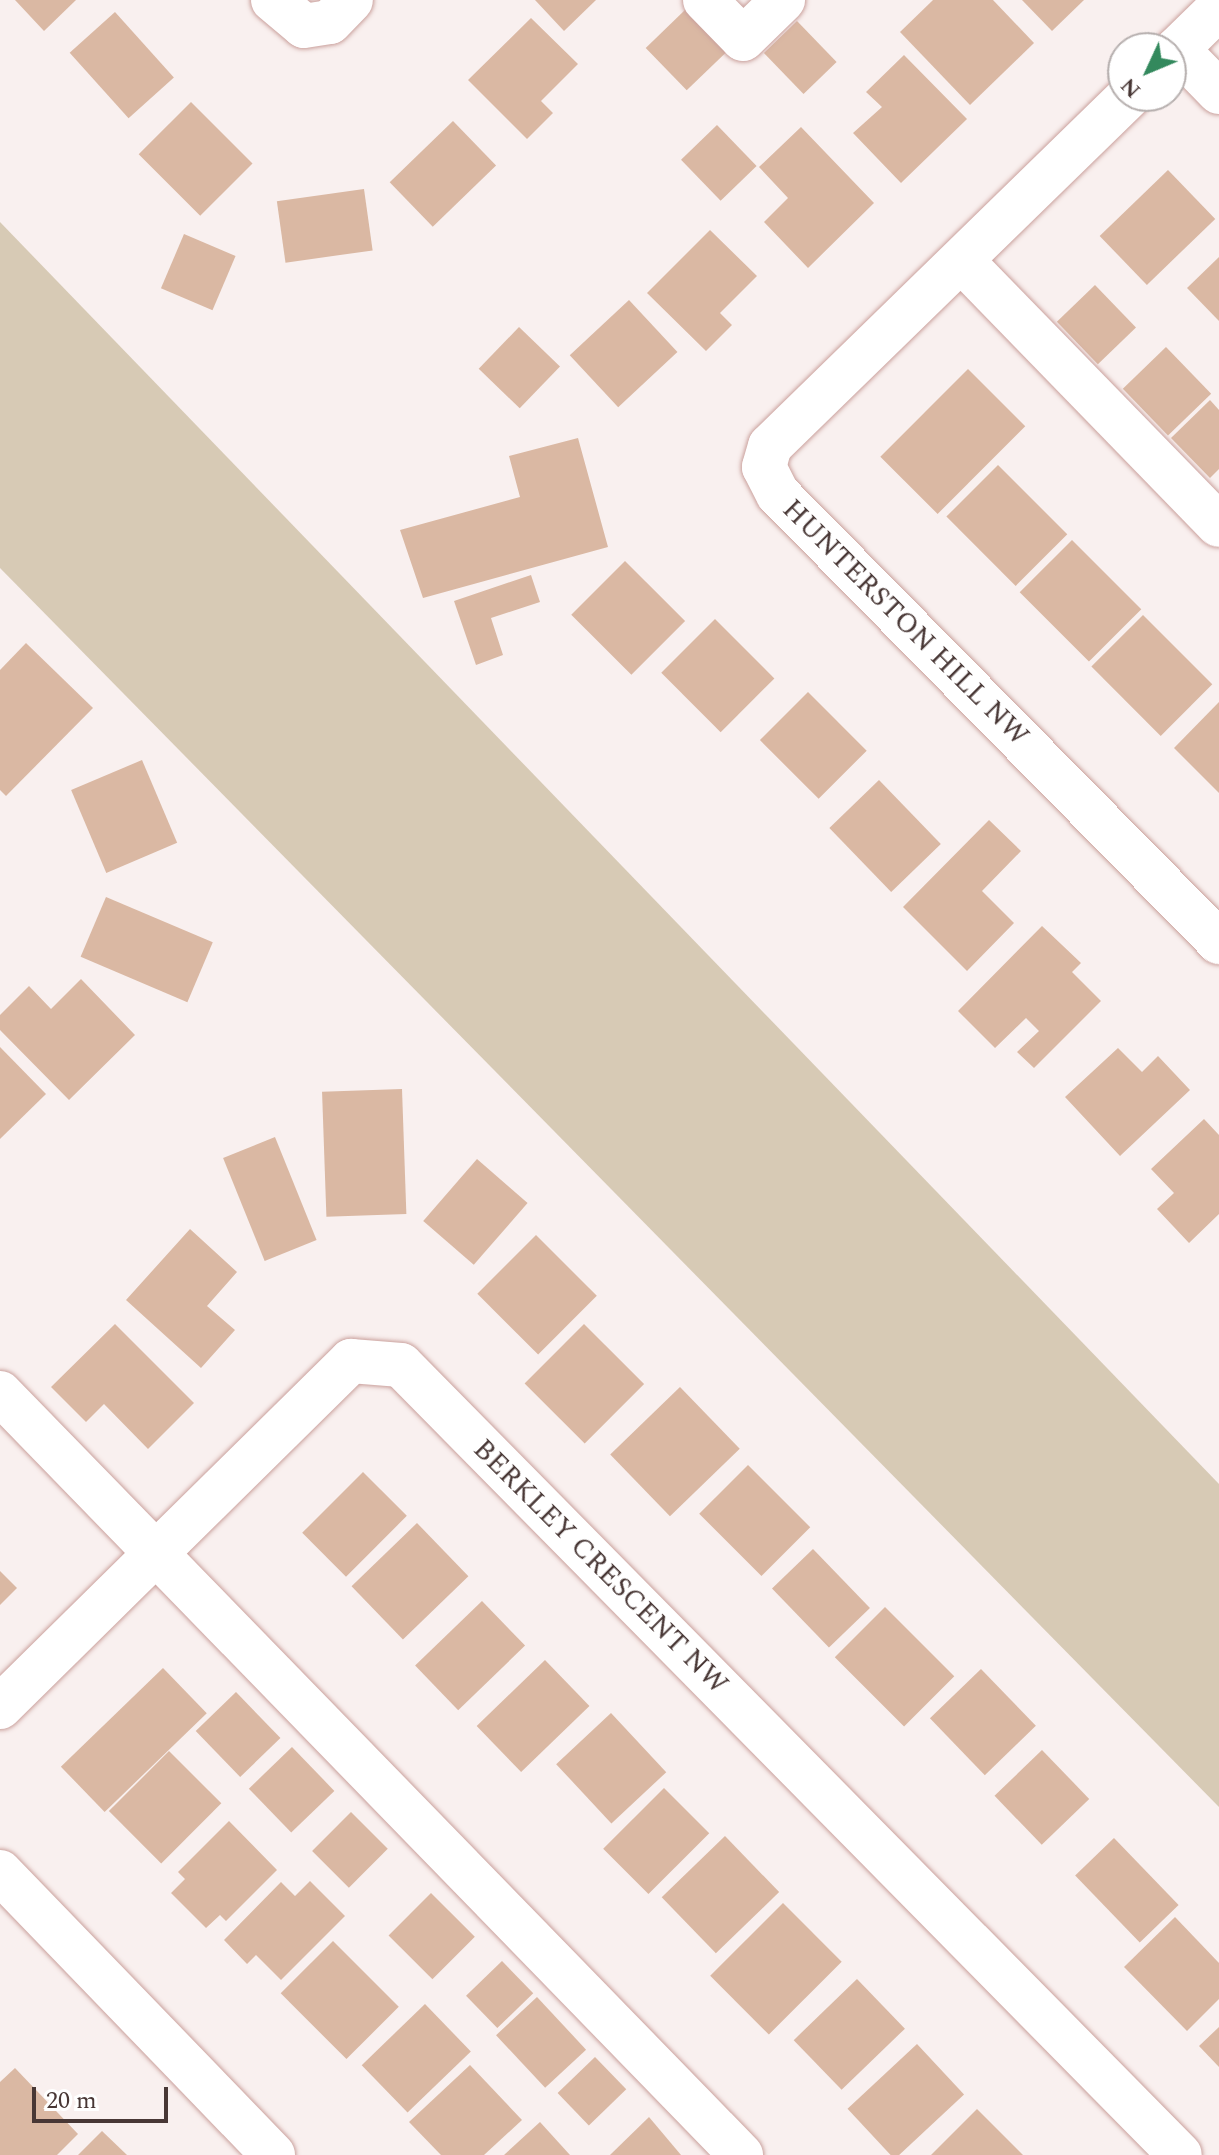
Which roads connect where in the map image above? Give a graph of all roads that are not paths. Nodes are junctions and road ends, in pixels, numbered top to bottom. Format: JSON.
{"nodes":[{"id":1,"x":273,"y":0,"type":"edge"},
{"id":2,"x":351,"y":0,"type":"edge"},
{"id":3,"x":705,"y":0,"type":"edge"},
{"id":4,"x":783,"y":0,"type":"edge"},
{"id":5,"x":1219,"y":8,"type":"edge"},
{"id":6,"x":1187,"y":39,"type":"edge"},
{"id":7,"x":1187,"y":64,"type":"edge"},
{"id":8,"x":1219,"y":92,"type":"edge"},
{"id":9,"x":1113,"y":112,"type":"edge"},
{"id":10,"x":962,"y":261,"type":"junction"},
{"id":11,"x":1219,"y":525,"type":"edge"},
{"id":12,"x":1219,"y":942,"type":"edge"},
{"id":13,"x":0,"y":1393,"type":"edge"},
{"id":14,"x":159,"y":1557,"type":"junction"},
{"id":15,"x":0,"y":1707,"type":"edge"},
{"id":16,"x":0,"y":1872,"type":"edge"},
{"id":17,"x":273,"y":2155,"type":"edge"},
{"id":18,"x":741,"y":2155,"type":"edge"},
{"id":19,"x":1180,"y":2155,"type":"edge"}],
"edges":[{"from":1,"to":2,"type":"street"},
{"from":3,"to":4,"type":"street"},
{"from":5,"to":6,"type":"street"},
{"from":7,"to":8,"type":"street"},
{"from":9,"to":10,"type":"street","name":"HUNTERSTON HILL NW"},
{"from":10,"to":11,"type":"street"},
{"from":10,"to":12,"type":"street","name":"HUNTERSTON HILL NW"},
{"from":13,"to":14,"type":"street"},
{"from":14,"to":15,"type":"street","name":"BERKLEY CRESCENT NW"},
{"from":14,"to":18,"type":"street"},
{"from":14,"to":19,"type":"street","name":"BERKLEY CRESCENT NW"},
{"from":16,"to":17,"type":"street"}]}
